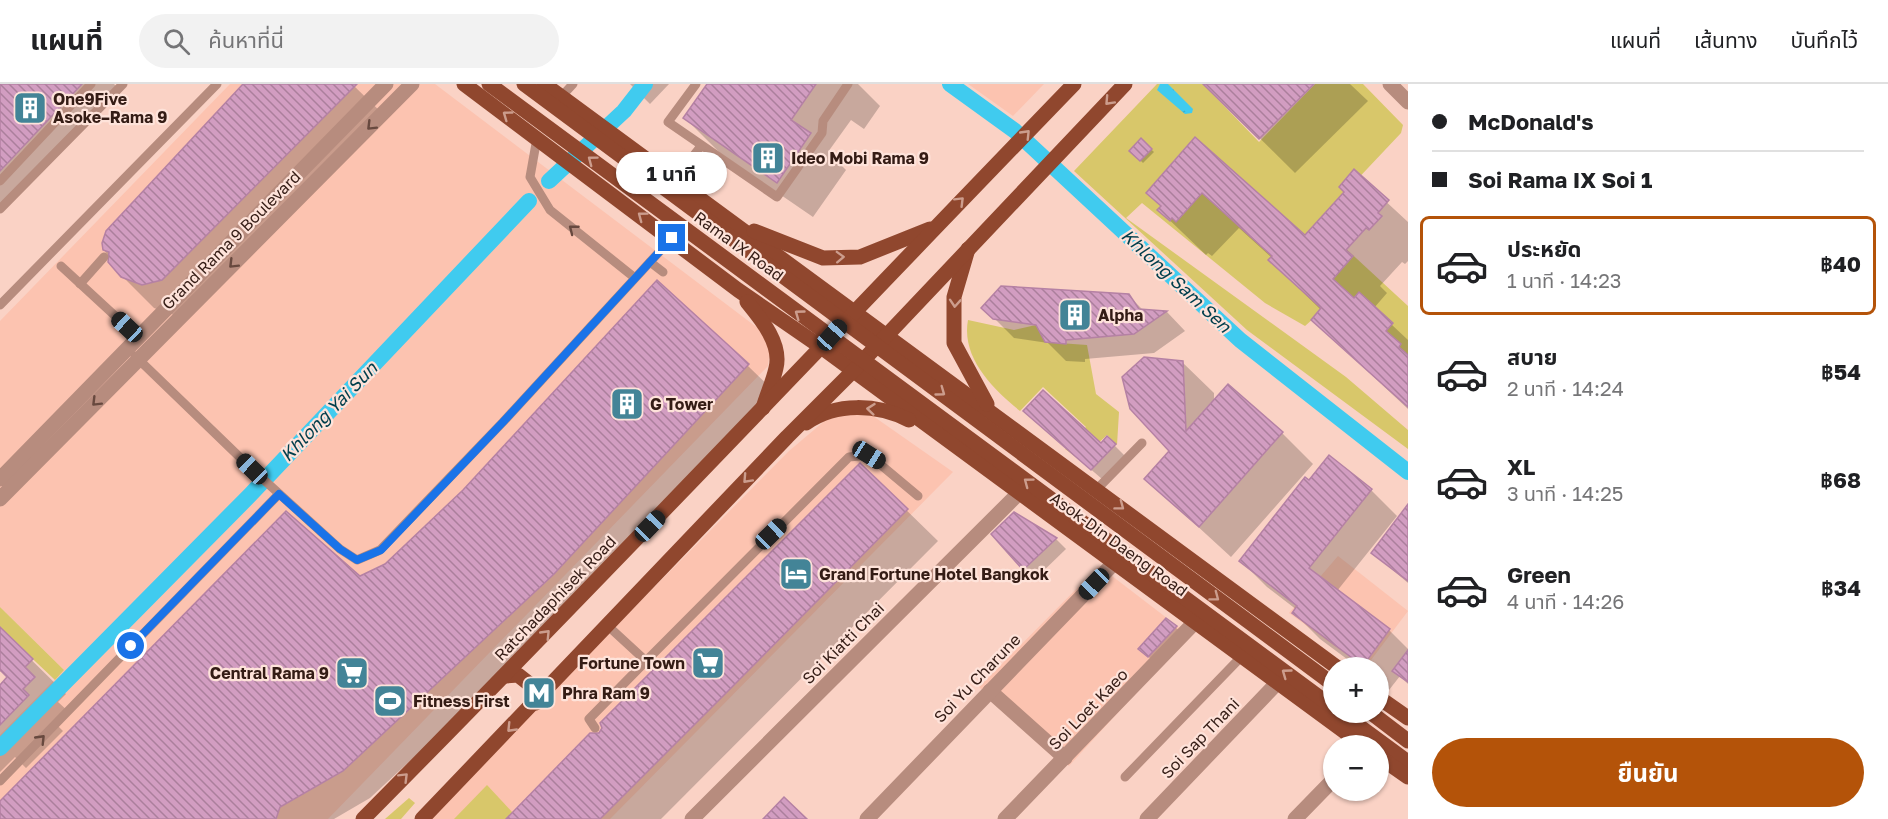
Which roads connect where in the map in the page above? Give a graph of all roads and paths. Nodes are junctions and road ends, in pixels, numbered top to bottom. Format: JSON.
{"nodes":[{"id":1,"x":91,"y":84,"type":"edge"},
{"id":2,"x":123,"y":84,"type":"edge"},
{"id":3,"x":217,"y":84,"type":"edge"},
{"id":4,"x":386,"y":84,"type":"edge"},
{"id":5,"x":412,"y":84,"type":"edge"},
{"id":6,"x":464,"y":84,"type":"edge"},
{"id":7,"x":489,"y":84,"type":"edge"},
{"id":8,"x":524,"y":84,"type":"edge"},
{"id":9,"x":544,"y":84,"type":"edge"},
{"id":10,"x":573,"y":84,"type":"edge"},
{"id":11,"x":696,"y":84,"type":"edge"},
{"id":12,"x":848,"y":84,"type":"edge"},
{"id":13,"x":1125,"y":84,"type":"edge"},
{"id":14,"x":1390,"y":84,"type":"edge"},
{"id":15,"x":1070,"y":89,"type":"edge"},
{"id":16,"x":561,"y":97,"type":"junction"},
{"id":17,"x":1408,"y":102,"type":"edge"},
{"id":18,"x":543,"y":142,"type":"junction"},
{"id":19,"x":701,"y":146,"type":"junction"},
{"id":20,"x":0,"y":181,"type":"edge"},
{"id":21,"x":674,"y":181,"type":"junction"},
{"id":22,"x":0,"y":209,"type":"edge"},
{"id":23,"x":726,"y":219,"type":"junction"},
{"id":24,"x":933,"y":228,"type":"junction"},
{"id":25,"x":672,"y":238,"type":"junction"},
{"id":26,"x":969,"y":246,"type":"junction"},
{"id":27,"x":104,"y":257,"type":"dead end"},
{"id":28,"x":650,"y":262,"type":"junction"},
{"id":29,"x":61,"y":266,"type":"dead end"},
{"id":30,"x":663,"y":272,"type":"dead end"},
{"id":31,"x":635,"y":278,"type":"junction"},
{"id":32,"x":80,"y":284,"type":"junction"},
{"id":33,"x":738,"y":290,"type":"junction"},
{"id":34,"x":0,"y":305,"type":"edge"},
{"id":35,"x":853,"y":311,"type":"junction"},
{"id":36,"x":886,"y":335,"type":"junction"},
{"id":37,"x":821,"y":347,"type":"junction"},
{"id":38,"x":135,"y":348,"type":"junction"},
{"id":39,"x":894,"y":358,"type":"joint"},
{"id":40,"x":853,"y":371,"type":"junction"},
{"id":41,"x":880,"y":373,"type":"joint"},
{"id":42,"x":989,"y":409,"type":"junction"},
{"id":43,"x":763,"y":410,"type":"junction"},
{"id":44,"x":787,"y":437,"type":"junction"},
{"id":45,"x":944,"y":438,"type":"junction"},
{"id":46,"x":1142,"y":443,"type":"dead end"},
{"id":47,"x":0,"y":479,"type":"edge"},
{"id":48,"x":1097,"y":489,"type":"junction"},
{"id":49,"x":1019,"y":493,"type":"junction"},
{"id":50,"x":279,"y":494,"type":"junction"},
{"id":51,"x":918,"y":496,"type":"dead end"},
{"id":52,"x":0,"y":499,"type":"edge"},
{"id":53,"x":1191,"y":559,"type":"junction"},
{"id":54,"x":1114,"y":563,"type":"junction"},
{"id":55,"x":1161,"y":597,"type":"junction"},
{"id":56,"x":1195,"y":622,"type":"junction"},
{"id":57,"x":1277,"y":623,"type":"junction"},
{"id":58,"x":608,"y":626,"type":"junction"},
{"id":59,"x":1323,"y":657,"type":"edge"},
{"id":60,"x":1245,"y":658,"type":"junction"},
{"id":61,"x":645,"y":661,"type":"junction"},
{"id":62,"x":505,"y":676,"type":"junction"},
{"id":63,"x":1323,"y":677,"type":"edge"},
{"id":64,"x":1278,"y":682,"type":"junction"},
{"id":65,"x":990,"y":691,"type":"junction"},
{"id":66,"x":1323,"y":700,"type":"edge"},
{"id":67,"x":536,"y":703,"type":"junction"},
{"id":68,"x":1389,"y":705,"type":"edge"},
{"id":69,"x":1408,"y":718,"type":"edge"},
{"id":70,"x":1355,"y":723,"type":"edge"},
{"id":71,"x":1384,"y":723,"type":"edge"},
{"id":72,"x":595,"y":728,"type":"dead end"},
{"id":73,"x":1349,"y":735,"type":"edge"},
{"id":74,"x":1408,"y":741,"type":"edge"},
{"id":75,"x":1065,"y":758,"type":"junction"},
{"id":76,"x":1408,"y":762,"type":"edge"},
{"id":77,"x":1389,"y":764,"type":"edge"},
{"id":78,"x":1125,"y":777,"type":"dead end"},
{"id":79,"x":1408,"y":777,"type":"edge"},
{"id":80,"x":0,"y":781,"type":"edge"},
{"id":81,"x":1323,"y":790,"type":"edge"},
{"id":82,"x":363,"y":819,"type":"edge"},
{"id":83,"x":422,"y":819,"type":"edge"},
{"id":84,"x":692,"y":819,"type":"edge"},
{"id":85,"x":867,"y":819,"type":"edge"},
{"id":86,"x":1005,"y":819,"type":"edge"},
{"id":87,"x":1147,"y":819,"type":"edge"},
{"id":88,"x":1295,"y":819,"type":"edge"}],
"edges":[{"from":1,"to":20,"type":"lane"},
{"from":2,"to":22,"type":"lane"},
{"from":3,"to":34,"type":"lane"},
{"from":4,"to":38,"type":"street","name":"Grand Rama 9 Boulevard"},
{"from":5,"to":38,"type":"street","name":"Grand Rama 9 Boulevard","one_way":true},
{"from":18,"to":6,"type":"main road","name":"Rama IX Road","one_way":true},
{"from":41,"to":7,"type":"main road","name":"Rama IX Road","one_way":true,"bridge":true},
{"from":8,"to":39,"type":"main road","name":"Rama IX Road","bridge":true},
{"from":9,"to":16,"type":"main road","name":"Rama IX Road"},
{"from":10,"to":16,"type":"lane"},
{"from":11,"to":19,"type":"lane"},
{"from":12,"to":19,"type":"lane"},
{"from":13,"to":26,"type":"main road","one_way":true},
{"from":14,"to":17,"type":"street"},
{"from":24,"to":15,"type":"main road","one_way":true},
{"from":16,"to":21,"type":"main road","name":"Rama IX Road"},
{"from":25,"to":18,"type":"main road","name":"Rama IX Road","one_way":true},
{"from":31,"to":18,"type":"lane","one_way":true},
{"from":19,"to":21,"type":"lane"},
{"from":21,"to":23,"type":"main road","name":"Rama IX Road"},
{"from":23,"to":24,"type":"main road","one_way":true},
{"from":23,"to":35,"type":"main road","name":"Rama IX Road"},
{"from":24,"to":35,"type":"main road"},
{"from":25,"to":28,"type":"lane"},
{"from":25,"to":33,"type":"main road","name":"Rama IX Road"},
{"from":26,"to":36,"type":"main road"},
{"from":26,"to":42,"type":"main road","one_way":true},
{"from":27,"to":32,"type":"lane"},
{"from":28,"to":30,"type":"lane"},
{"from":28,"to":31,"type":"lane"},
{"from":29,"to":32,"type":"lane"},
{"from":31,"to":50,"type":"lane"},
{"from":32,"to":38,"type":"lane"},
{"from":33,"to":37,"type":"main road","name":"Rama IX Road"},
{"from":33,"to":43,"type":"main road"},
{"from":35,"to":36,"type":"main road","name":"Asok-Din Daeng Road"},
{"from":35,"to":37,"type":"main road"},
{"from":36,"to":40,"type":"main road"},
{"from":36,"to":42,"type":"main road","name":"Asok-Din Daeng Road"},
{"from":37,"to":40,"type":"main road","name":"Asok-Din Daeng Road"},
{"from":37,"to":43,"type":"main road","name":"Ratchadaphisek Road"},
{"from":38,"to":47,"type":"street","name":"Grand Rama 9 Boulevard"},
{"from":38,"to":50,"type":"lane"},
{"from":38,"to":52,"type":"street","name":"Grand Rama 9 Boulevard","one_way":true},
{"from":39,"to":63,"type":"main road","name":"Asok-Din Daeng Road","one_way":true,"bridge":true},
{"from":40,"to":44,"type":"main road"},
{"from":40,"to":45,"type":"main road","name":"Asok-Din Daeng Road"},
{"from":66,"to":41,"type":"main road","name":"Asok-Din Daeng Road","one_way":true,"bridge":true},
{"from":42,"to":48,"type":"main road","name":"Asok-Din Daeng Road"},
{"from":62,"to":43,"type":"main road","name":"Ratchadaphisek Road","one_way":true},
{"from":45,"to":44,"type":"main road","one_way":true},
{"from":44,"to":58,"type":"main road","one_way":true},
{"from":45,"to":49,"type":"main road","name":"Asok-Din Daeng Road"},
{"from":46,"to":48,"type":"lane"},
{"from":48,"to":53,"type":"main road","name":"Asok-Din Daeng Road","one_way":true},
{"from":49,"to":54,"type":"main road","name":"Asok-Din Daeng Road"},
{"from":49,"to":84,"type":"street","name":"Soi Kiatti Chai"},
{"from":80,"to":50,"type":"lane","one_way":true},
{"from":51,"to":61,"type":"lane"},
{"from":53,"to":55,"type":"main road"},
{"from":53,"to":57,"type":"main road","name":"Asok-Din Daeng Road"},
{"from":54,"to":55,"type":"main road","name":"Asok-Din Daeng Road"},
{"from":54,"to":65,"type":"street","name":"Soi Yu Charune"},
{"from":55,"to":56,"type":"main road","name":"Asok-Din Daeng Road"},
{"from":56,"to":60,"type":"main road","name":"Asok-Din Daeng Road"},
{"from":56,"to":75,"type":"street","name":"Soi Loet Kaeo"},
{"from":57,"to":59,"type":"main road","name":"Asok-Din Daeng Road"},
{"from":57,"to":60,"type":"main road"},
{"from":58,"to":61,"type":"lane"},
{"from":58,"to":67,"type":"main road"},
{"from":60,"to":64,"type":"main road","name":"Asok-Din Daeng Road"},
{"from":60,"to":78,"type":"lane"},
{"from":61,"to":72,"type":"lane"},
{"from":62,"to":67,"type":"main road"},
{"from":82,"to":62,"type":"main road","name":"Ratchadaphisek Road","one_way":true},
{"from":64,"to":73,"type":"main road","name":"Asok-Din Daeng Road"},
{"from":64,"to":87,"type":"street","name":"Soi Sap Thani"},
{"from":65,"to":75,"type":"street"},
{"from":65,"to":85,"type":"street","name":"Soi Yu Charune"},
{"from":67,"to":83,"type":"main road","one_way":true},
{"from":68,"to":69,"type":"main road"},
{"from":70,"to":76,"type":"main road"},
{"from":71,"to":74,"type":"main road"},
{"from":75,"to":86,"type":"street","name":"Soi Loet Kaeo"},
{"from":77,"to":79,"type":"main road"},
{"from":81,"to":88,"type":"street"}]}
